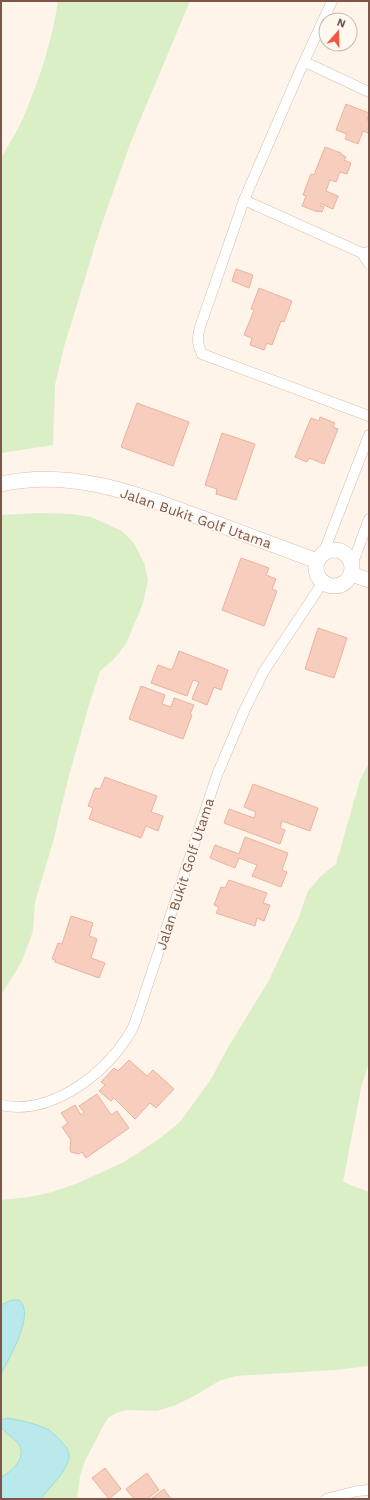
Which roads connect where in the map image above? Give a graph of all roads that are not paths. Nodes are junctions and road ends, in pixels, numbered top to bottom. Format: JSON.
{"nodes":[{"id":1,"x":332,"y":1,"type":"edge"},
{"id":2,"x":305,"y":62,"type":"junction"},
{"id":3,"x":369,"y":92,"type":"edge"},
{"id":4,"x":244,"y":200,"type":"junction"},
{"id":5,"x":365,"y":252,"type":"edge"},
{"id":6,"x":369,"y":264,"type":"edge"},
{"id":7,"x":369,"y":416,"type":"edge"},
{"id":8,"x":369,"y":435,"type":"edge"},
{"id":9,"x":1,"y":484,"type":"edge"},
{"id":10,"x":369,"y":519,"type":"edge"},
{"id":11,"x":320,"y":557,"type":"junction"},
{"id":12,"x":351,"y":570,"type":"junction"},
{"id":13,"x":369,"y":580,"type":"edge"},
{"id":14,"x":323,"y":582,"type":"junction"},
{"id":15,"x":1,"y":1105,"type":"edge"},
{"id":16,"x":369,"y":1490,"type":"edge"},
{"id":17,"x":326,"y":1499,"type":"edge"}],
"edges":[{"from":1,"to":2,"type":"street"},
{"from":2,"to":3,"type":"street"},
{"from":2,"to":4,"type":"street"},
{"from":4,"to":5,"type":"street"},
{"from":4,"to":7,"type":"street"},
{"from":5,"to":6,"type":"street"},
{"from":8,"to":11,"type":"street"},
{"from":9,"to":11,"type":"street","name":"Jalan Bukit Golf Utama"},
{"from":10,"to":12,"type":"street"},
{"from":11,"to":12,"type":"street"},
{"from":11,"to":14,"type":"street"},
{"from":12,"to":13,"type":"street"},
{"from":12,"to":14,"type":"street"},
{"from":14,"to":15,"type":"street","name":"Jalan Bukit Golf Utama"},
{"from":16,"to":17,"type":"street"}]}
